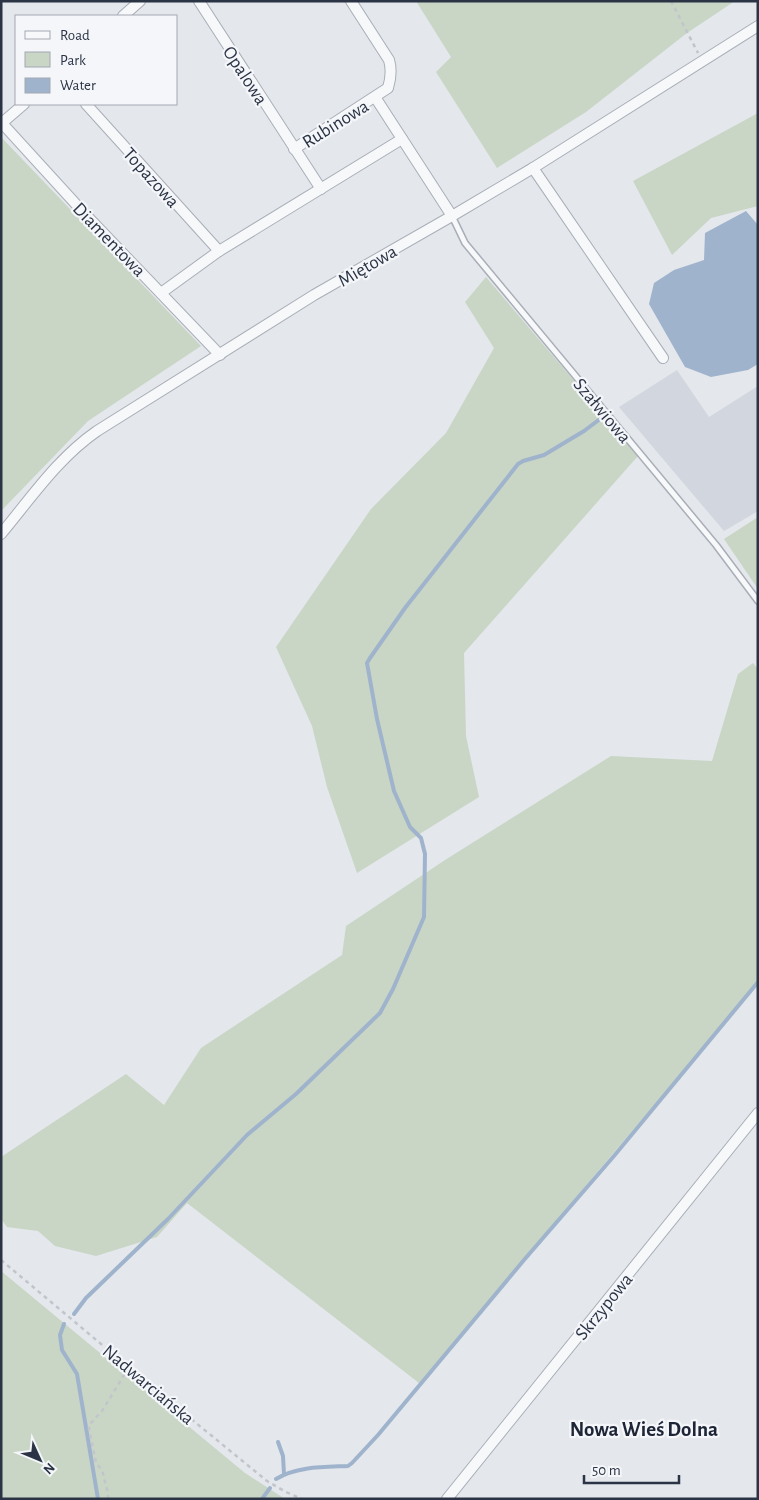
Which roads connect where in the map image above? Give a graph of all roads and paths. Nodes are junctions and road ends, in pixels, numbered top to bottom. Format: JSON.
{"nodes":[{"id":1,"x":140,"y":1,"type":"edge"},
{"id":2,"x":199,"y":1,"type":"edge"},
{"id":3,"x":351,"y":1,"type":"edge"},
{"id":4,"x":671,"y":1,"type":"edge"},
{"id":5,"x":124,"y":15,"type":"edge"},
{"id":6,"x":758,"y":26,"type":"edge"},
{"id":7,"x":702,"y":61,"type":"junction"},
{"id":8,"x":376,"y":97,"type":"junction"},
{"id":9,"x":23,"y":105,"type":"edge"},
{"id":10,"x":87,"y":105,"type":"edge"},
{"id":11,"x":2,"y":122,"type":"edge"},
{"id":12,"x":402,"y":139,"type":"junction"},
{"id":13,"x":294,"y":148,"type":"junction"},
{"id":14,"x":533,"y":168,"type":"junction"},
{"id":15,"x":321,"y":189,"type":"junction"},
{"id":16,"x":452,"y":216,"type":"junction"},
{"id":17,"x":219,"y":251,"type":"junction"},
{"id":18,"x":161,"y":293,"type":"junction"},
{"id":19,"x":220,"y":355,"type":"junction"},
{"id":20,"x":663,"y":358,"type":"dead end"},
{"id":21,"x":1,"y":534,"type":"edge"},
{"id":22,"x":758,"y":602,"type":"edge"},
{"id":23,"x":758,"y":1113,"type":"edge"},
{"id":24,"x":1,"y":1260,"type":"edge"},
{"id":25,"x":129,"y":1367,"type":"junction"},
{"id":26,"x":108,"y":1499,"type":"edge"},
{"id":27,"x":302,"y":1499,"type":"edge"},
{"id":28,"x":447,"y":1499,"type":"edge"}],
"edges":[{"from":1,"to":5,"type":"street"},
{"from":2,"to":13,"type":"street","name":"Opalowa"},
{"from":3,"to":8,"type":"street"},
{"from":4,"to":7,"type":"path"},
{"from":6,"to":7,"type":"street","name":"Miętowa"},
{"from":7,"to":14,"type":"street","name":"Miętowa"},
{"from":8,"to":12,"type":"street","name":"Rubinowa"},
{"from":8,"to":13,"type":"street","name":"Rubinowa"},
{"from":9,"to":11,"type":"street"},
{"from":10,"to":17,"type":"street","name":"Topazowa"},
{"from":11,"to":18,"type":"street","name":"Diamentowa"},
{"from":12,"to":15,"type":"street"},
{"from":12,"to":16,"type":"street","name":"Rubinowa"},
{"from":13,"to":15,"type":"street","name":"Rubinowa"},
{"from":14,"to":16,"type":"street","name":"Miętowa"},
{"from":14,"to":20,"type":"street"},
{"from":15,"to":17,"type":"street"},
{"from":16,"to":19,"type":"street","name":"Miętowa"},
{"from":16,"to":22,"type":"lane","name":"Szałwiowa"},
{"from":17,"to":18,"type":"street"},
{"from":18,"to":19,"type":"street","name":"Diamentowa"},
{"from":19,"to":21,"type":"street","name":"Miętowa"},
{"from":23,"to":28,"type":"street","name":"Skrzypowa"},
{"from":24,"to":25,"type":"path","name":"Nadwarciańska"},
{"from":25,"to":26,"type":"path"},
{"from":25,"to":27,"type":"path","name":"Nadwarciańska"}]}
